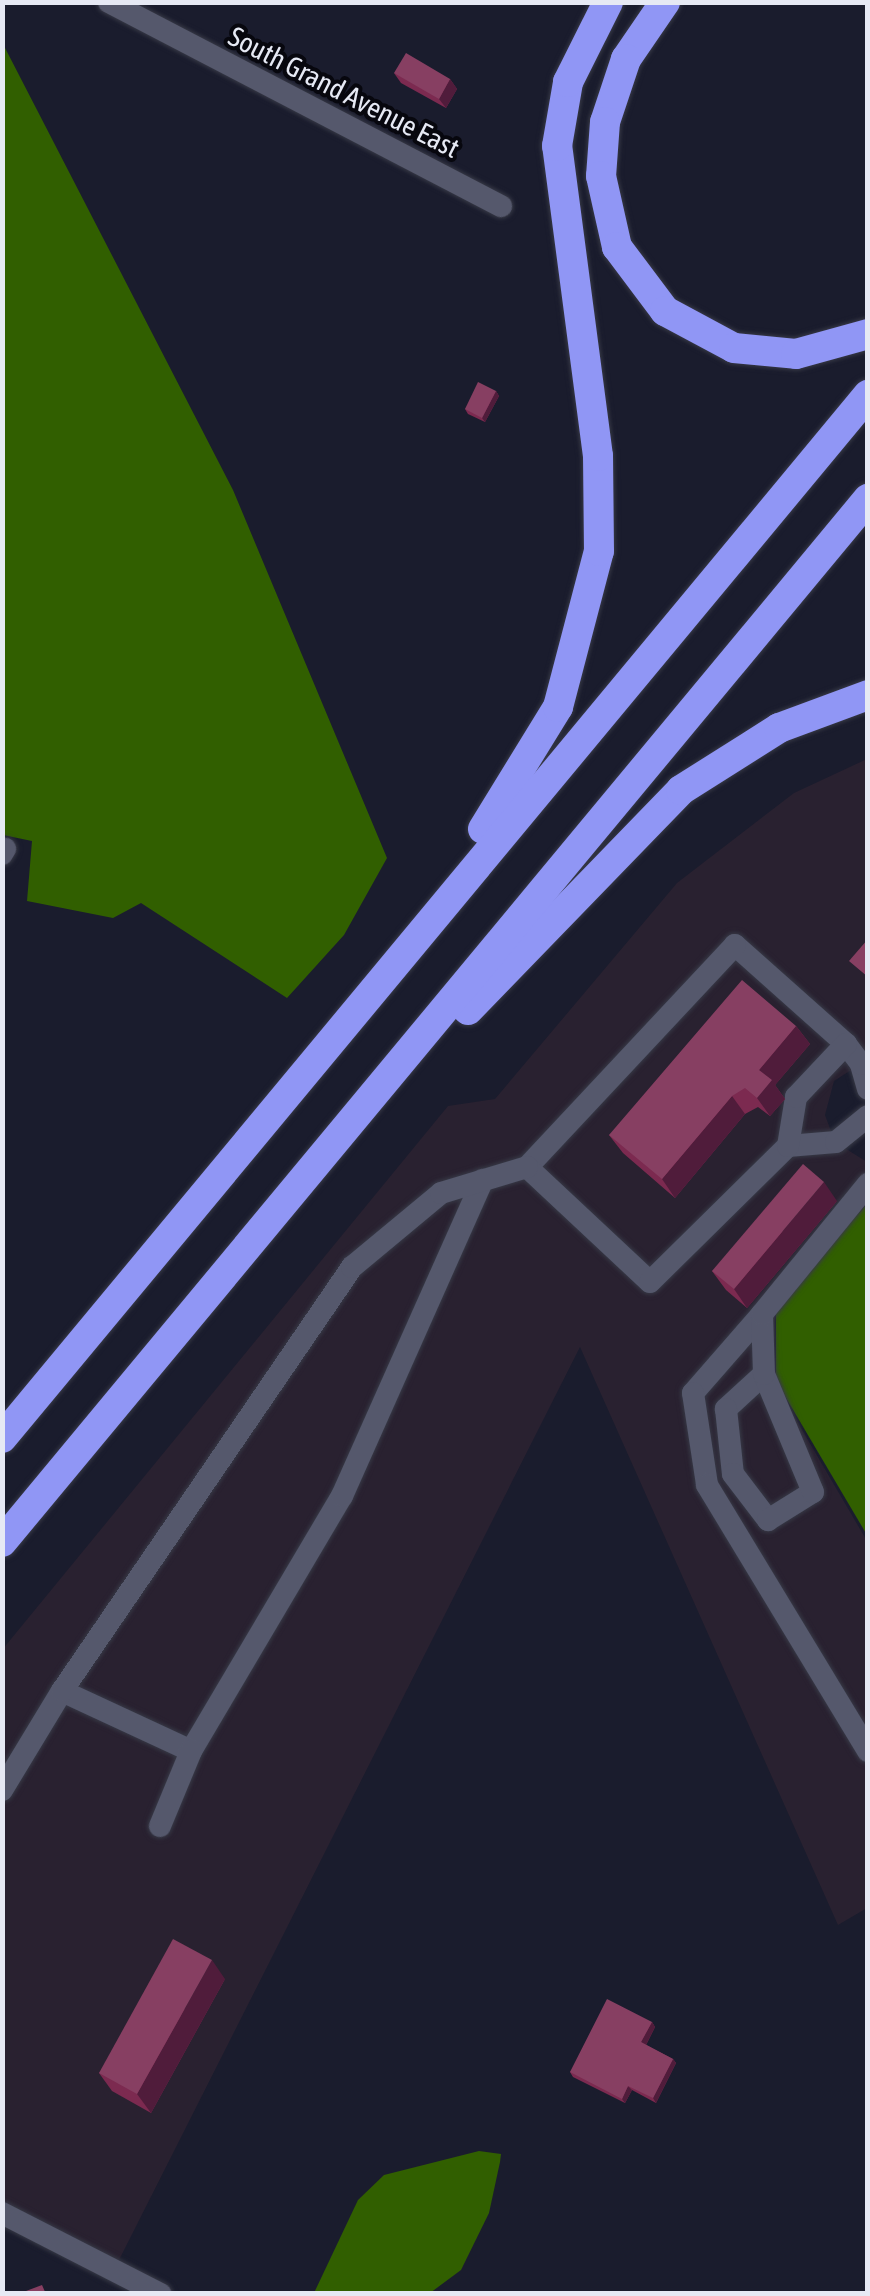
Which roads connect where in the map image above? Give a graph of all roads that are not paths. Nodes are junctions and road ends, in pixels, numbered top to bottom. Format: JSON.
{"nodes":[{"id":1,"x":109,"y":2,"type":"edge"},
{"id":2,"x":608,"y":2,"type":"edge"},
{"id":3,"x":664,"y":2,"type":"edge"},
{"id":4,"x":501,"y":206,"type":"dead end"},
{"id":5,"x":868,"y":334,"type":"edge"},
{"id":6,"x":868,"y":395,"type":"edge"},
{"id":7,"x":868,"y":499,"type":"edge"},
{"id":8,"x":868,"y":695,"type":"edge"},
{"id":9,"x":335,"y":1037,"type":"junction"},
{"id":10,"x":846,"y":1044,"type":"junction"},
{"id":11,"x":868,"y":1089,"type":"edge"},
{"id":12,"x":868,"y":1116,"type":"edge"},
{"id":13,"x":788,"y":1146,"type":"junction"},
{"id":14,"x":526,"y":1167,"type":"junction"},
{"id":15,"x":483,"y":1180,"type":"junction"},
{"id":16,"x":868,"y":1184,"type":"edge"},
{"id":17,"x":283,"y":1204,"type":"junction"},
{"id":18,"x":762,"y":1314,"type":"junction"},
{"id":19,"x":764,"y":1374,"type":"junction"},
{"id":20,"x":2,"y":1438,"type":"edge"},
{"id":21,"x":2,"y":1542,"type":"edge"},
{"id":22,"x":62,"y":1691,"type":"junction"},
{"id":23,"x":191,"y":1751,"type":"junction"},
{"id":24,"x":868,"y":1751,"type":"edge"},
{"id":25,"x":2,"y":1790,"type":"edge"},
{"id":26,"x":160,"y":1826,"type":"dead end"},
{"id":27,"x":2,"y":2214,"type":"edge"},
{"id":28,"x":160,"y":2294,"type":"edge"}],
"edges":[{"from":1,"to":4,"type":"street","name":"South Grand Avenue East"},
{"from":2,"to":9,"type":"highway"},
{"from":3,"to":5,"type":"highway"},
{"from":6,"to":9,"type":"highway"},
{"from":7,"to":17,"type":"highway"},
{"from":8,"to":17,"type":"highway"},
{"from":9,"to":20,"type":"highway"},
{"from":10,"to":11,"type":"street"},
{"from":10,"to":13,"type":"street"},
{"from":10,"to":14,"type":"street"},
{"from":12,"to":13,"type":"street"},
{"from":13,"to":14,"type":"street"},
{"from":14,"to":15,"type":"street"},
{"from":15,"to":22,"type":"street"},
{"from":15,"to":23,"type":"street"},
{"from":16,"to":18,"type":"street"},
{"from":17,"to":21,"type":"highway"},
{"from":18,"to":19,"type":"street"},
{"from":18,"to":24,"type":"street"},
{"from":19,"to":19,"type":"street"},
{"from":22,"to":23,"type":"street"},
{"from":22,"to":25,"type":"street"},
{"from":23,"to":26,"type":"street"},
{"from":27,"to":28,"type":"street"}]}
